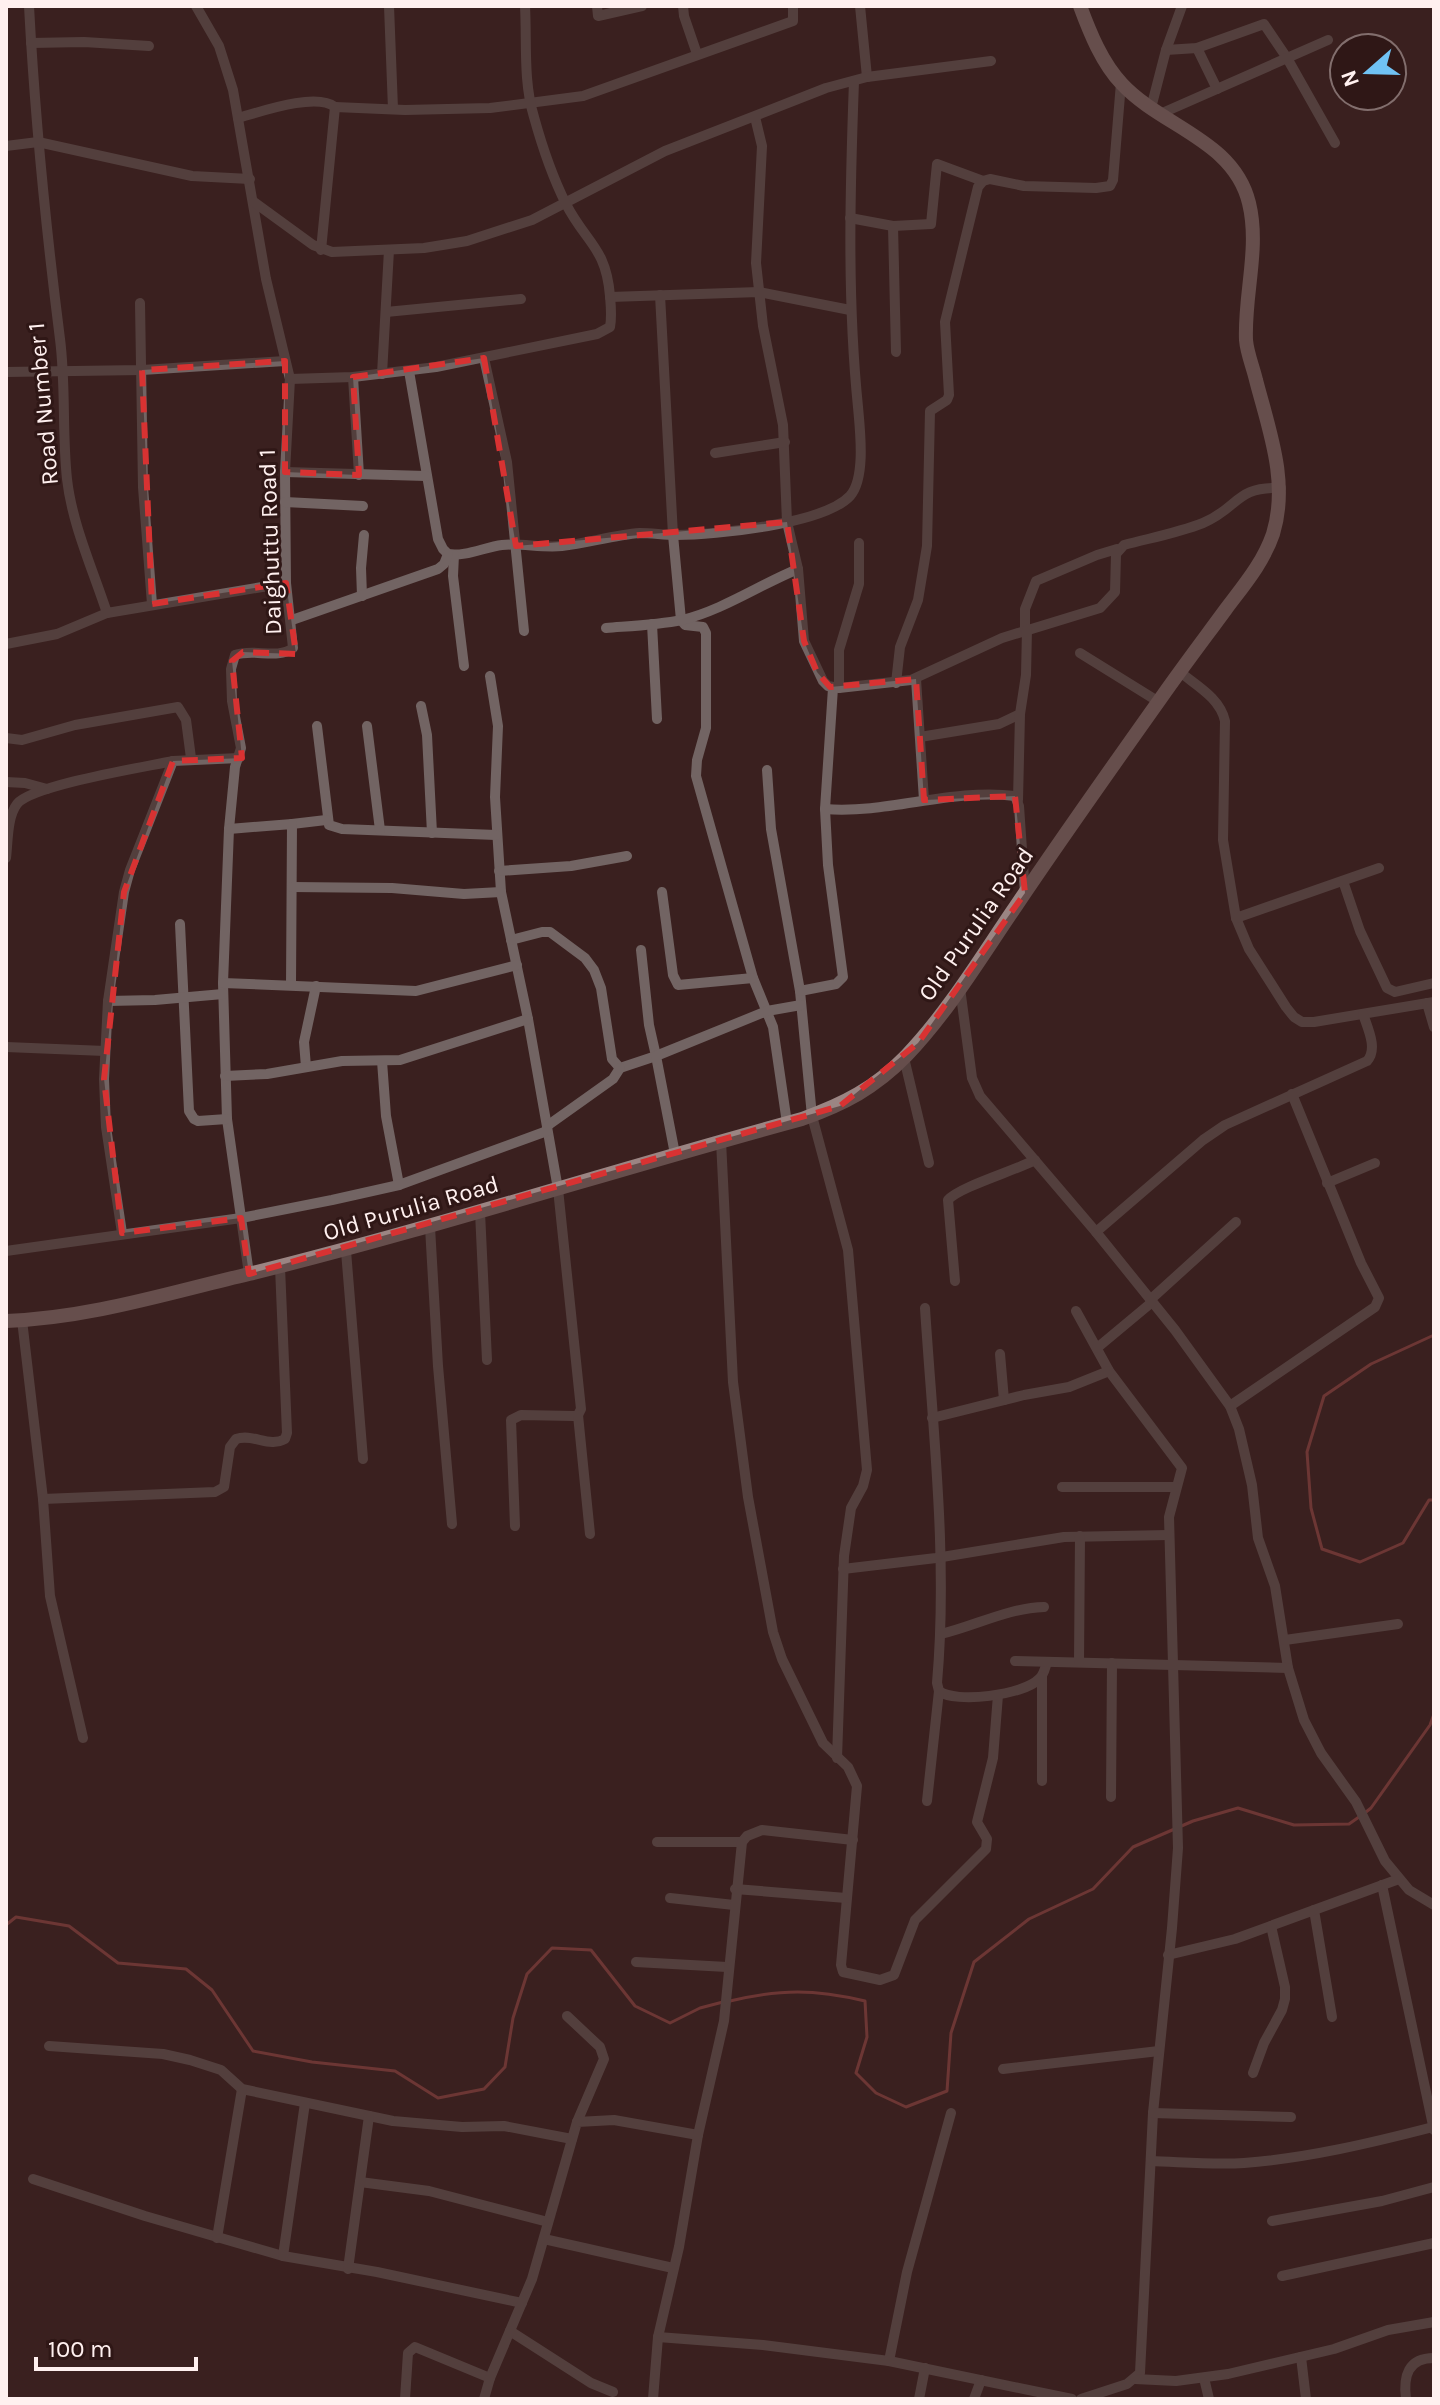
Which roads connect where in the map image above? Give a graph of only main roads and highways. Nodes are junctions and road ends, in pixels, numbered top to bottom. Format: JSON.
{"nodes":[{"id":1,"x":1080,"y":6,"type":"edge"},
{"id":2,"x":6,"y":1321,"type":"edge"}],
"edges":[{"from":1,"to":2,"type":"main road","name":"Old Purulia Road"}]}
